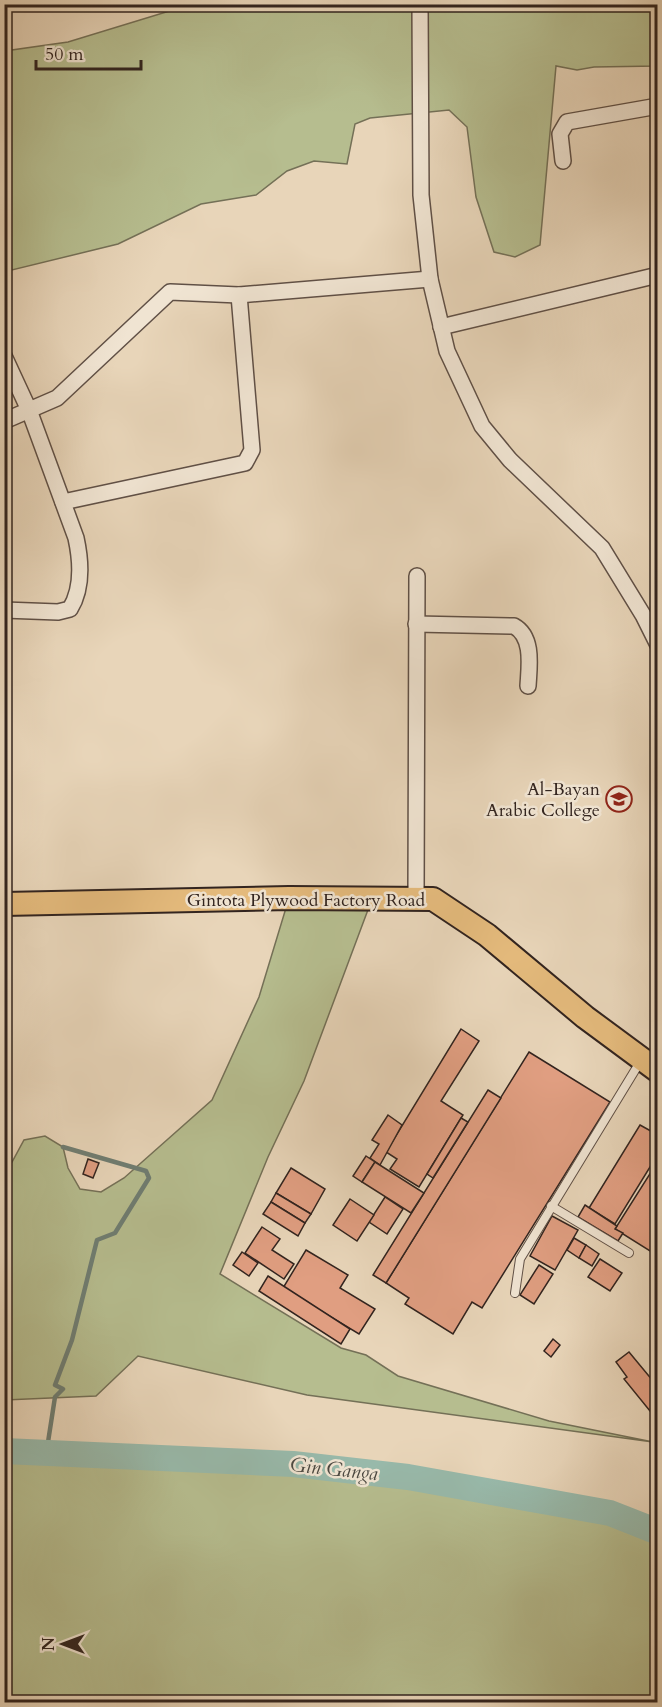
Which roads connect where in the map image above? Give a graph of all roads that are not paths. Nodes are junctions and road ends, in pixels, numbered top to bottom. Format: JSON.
{"nodes":[{"id":1,"x":420,"y":4,"type":"edge"},
{"id":2,"x":657,"y":106,"type":"edge"},
{"id":3,"x":563,"y":161,"type":"dead end"},
{"id":4,"x":657,"y":275,"type":"edge"},
{"id":5,"x":430,"y":279,"type":"junction"},
{"id":6,"x":238,"y":295,"type":"junction"},
{"id":7,"x":441,"y":327,"type":"junction"},
{"id":8,"x":4,"y":356,"type":"edge"},
{"id":9,"x":29,"y":410,"type":"junction"},
{"id":10,"x":4,"y":421,"type":"edge"},
{"id":11,"x":63,"y":502,"type":"junction"},
{"id":12,"x":417,"y":576,"type":"dead end"},
{"id":13,"x":4,"y":609,"type":"edge"},
{"id":14,"x":416,"y":624,"type":"junction"},
{"id":15,"x":657,"y":645,"type":"edge"},
{"id":16,"x":528,"y":686,"type":"dead end"},
{"id":17,"x":416,"y":897,"type":"junction"},
{"id":18,"x":4,"y":904,"type":"edge"},
{"id":19,"x":652,"y":1063,"type":"edge"},
{"id":20,"x":551,"y":1206,"type":"junction"},
{"id":21,"x":629,"y":1253,"type":"dead end"},
{"id":22,"x":515,"y":1293,"type":"dead end"}],
"edges":[{"from":1,"to":5,"type":"street"},
{"from":2,"to":3,"type":"street"},
{"from":4,"to":7,"type":"street"},
{"from":5,"to":6,"type":"street"},
{"from":5,"to":7,"type":"street"},
{"from":6,"to":9,"type":"street"},
{"from":6,"to":11,"type":"street"},
{"from":7,"to":15,"type":"street"},
{"from":8,"to":9,"type":"street"},
{"from":9,"to":10,"type":"street"},
{"from":9,"to":11,"type":"street"},
{"from":11,"to":13,"type":"street"},
{"from":12,"to":14,"type":"street"},
{"from":14,"to":16,"type":"street"},
{"from":14,"to":17,"type":"street"},
{"from":17,"to":18,"type":"main road","name":"Gintota Plywood Factory Road"},
{"from":17,"to":19,"type":"main road","name":"Gintota Plywood Factory Road"},
{"from":19,"to":20,"type":"lane"},
{"from":20,"to":21,"type":"lane"},
{"from":20,"to":22,"type":"lane"}]}
